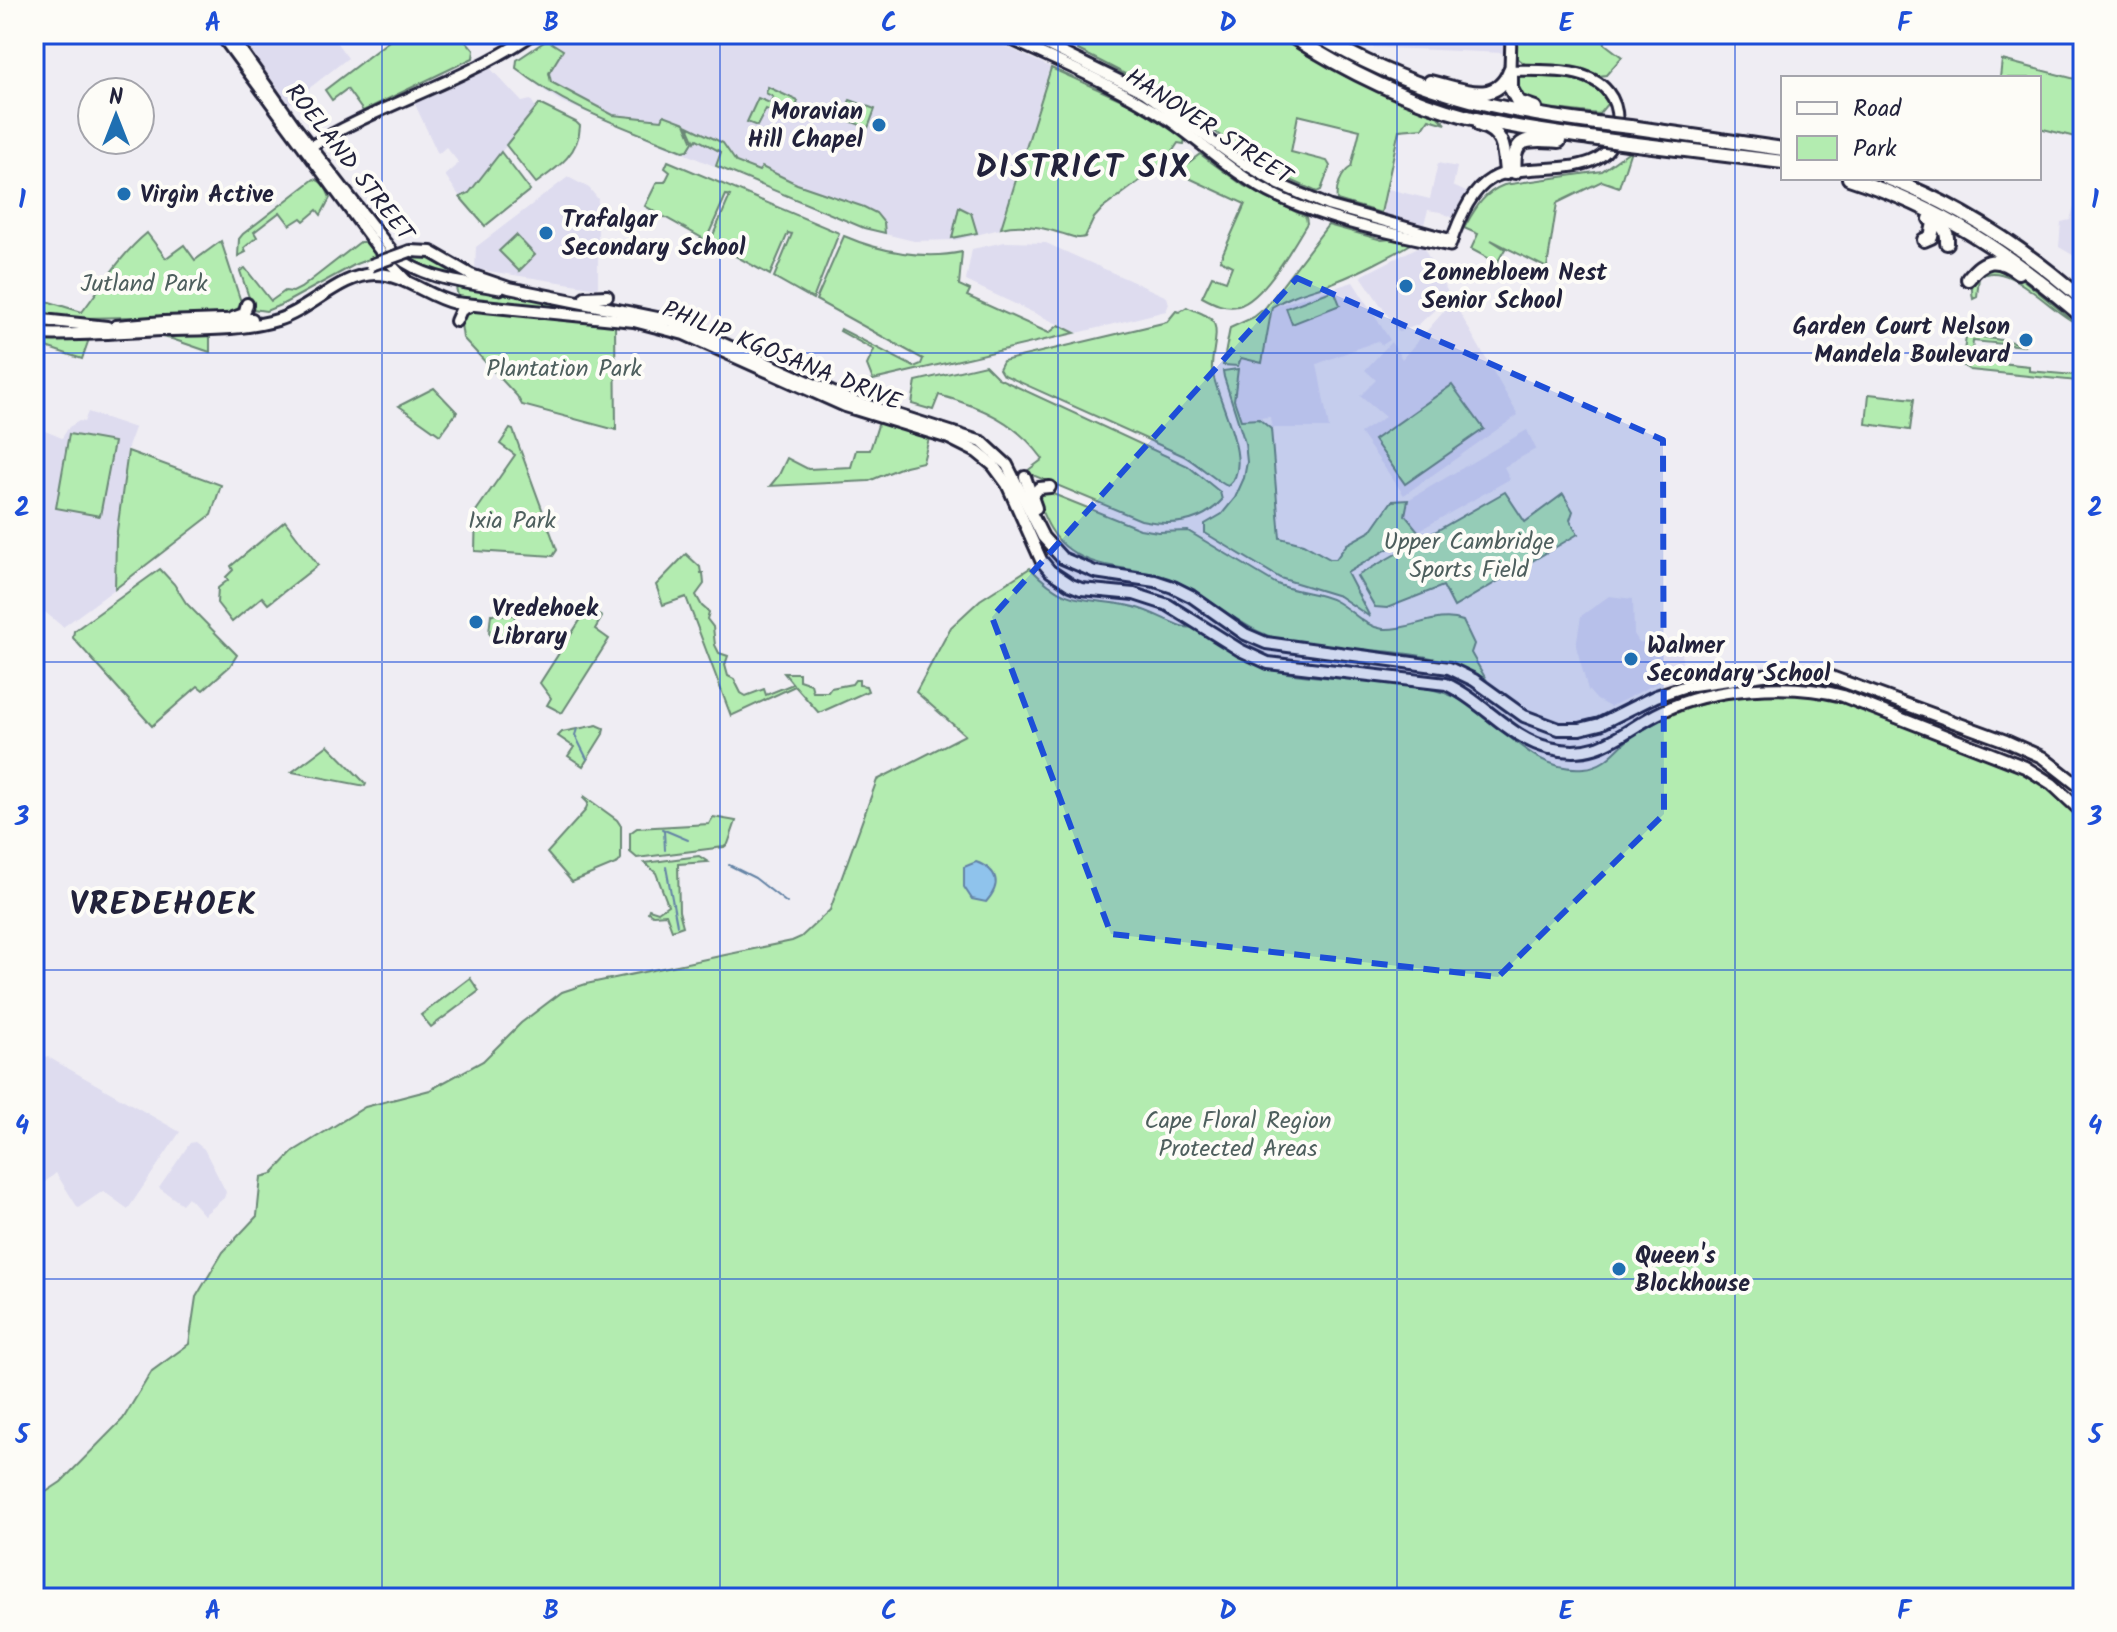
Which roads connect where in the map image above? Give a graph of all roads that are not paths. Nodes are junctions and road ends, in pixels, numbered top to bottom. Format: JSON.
{"nodes":[{"id":1,"x":220,"y":34,"type":"edge"},
{"id":2,"x":230,"y":34,"type":"edge"},
{"id":3,"x":533,"y":34,"type":"edge"},
{"id":4,"x":999,"y":34,"type":"edge"},
{"id":5,"x":1024,"y":34,"type":"edge"},
{"id":6,"x":1288,"y":34,"type":"edge"},
{"id":7,"x":1315,"y":34,"type":"edge"},
{"id":8,"x":1511,"y":34,"type":"edge"},
{"id":9,"x":1369,"y":64,"type":"junction"},
{"id":10,"x":1510,"y":70,"type":"junction"},
{"id":11,"x":1405,"y":95,"type":"junction"},
{"id":12,"x":1596,"y":121,"type":"junction"},
{"id":13,"x":1590,"y":141,"type":"junction"},
{"id":14,"x":307,"y":148,"type":"junction"},
{"id":15,"x":1781,"y":149,"type":"edge"},
{"id":16,"x":1781,"y":162,"type":"edge"},
{"id":17,"x":1510,"y":173,"type":"junction"},
{"id":18,"x":1853,"y":180,"type":"edge"},
{"id":19,"x":1856,"y":180,"type":"edge"},
{"id":20,"x":1892,"y":180,"type":"edge"},
{"id":21,"x":1931,"y":219,"type":"junction"},
{"id":22,"x":1991,"y":229,"type":"junction"},
{"id":23,"x":1924,"y":240,"type":"dead end"},
{"id":24,"x":1451,"y":243,"type":"junction"},
{"id":25,"x":1947,"y":243,"type":"dead end"},
{"id":26,"x":1968,"y":279,"type":"dead end"},
{"id":27,"x":413,"y":285,"type":"junction"},
{"id":28,"x":509,"y":288,"type":"junction"},
{"id":29,"x":2083,"y":289,"type":"edge"},
{"id":30,"x":2055,"y":294,"type":"junction"},
{"id":31,"x":607,"y":296,"type":"dead end"},
{"id":32,"x":555,"y":297,"type":"junction"},
{"id":33,"x":2083,"y":300,"type":"edge"},
{"id":34,"x":247,"y":304,"type":"dead end"},
{"id":35,"x":472,"y":305,"type":"junction"},
{"id":36,"x":2083,"y":317,"type":"edge"},
{"id":37,"x":223,"y":320,"type":"junction"},
{"id":38,"x":456,"y":321,"type":"dead end"},
{"id":39,"x":35,"y":330,"type":"edge"},
{"id":40,"x":1025,"y":477,"type":"dead end"},
{"id":41,"x":1050,"y":487,"type":"dead end"},
{"id":42,"x":1032,"y":496,"type":"junction"},
{"id":43,"x":1088,"y":570,"type":"junction"},
{"id":44,"x":1976,"y":730,"type":"junction"},
{"id":45,"x":2006,"y":741,"type":"junction"},
{"id":46,"x":1990,"y":752,"type":"junction"},
{"id":47,"x":2083,"y":789,"type":"edge"},
{"id":48,"x":2083,"y":813,"type":"edge"}],
"edges":[{"from":1,"to":14,"type":"street","name":"ROELAND STREET"},
{"from":2,"to":14,"type":"street","name":"ROELAND STREET"},
{"from":3,"to":14,"type":"street"},
{"from":4,"to":24,"type":"street","name":"HANOVER STREET"},
{"from":5,"to":24,"type":"street","name":"HANOVER STREET"},
{"from":6,"to":11,"type":"highway"},
{"from":7,"to":9,"type":"highway"},
{"from":8,"to":10,"type":"street"},
{"from":9,"to":10,"type":"highway"},
{"from":9,"to":12,"type":"highway"},
{"from":10,"to":12,"type":"highway"},
{"from":10,"to":17,"type":"street"},
{"from":11,"to":13,"type":"highway"},
{"from":11,"to":17,"type":"highway"},
{"from":12,"to":15,"type":"highway","bridge":true},
{"from":13,"to":16,"type":"highway","bridge":true},
{"from":13,"to":17,"type":"highway"},
{"from":14,"to":27,"type":"street","name":"ROELAND STREET"},
{"from":14,"to":28,"type":"street","name":"ROELAND STREET"},
{"from":17,"to":24,"type":"street"},
{"from":18,"to":21,"type":"highway"},
{"from":19,"to":30,"type":"highway"},
{"from":20,"to":22,"type":"highway"},
{"from":21,"to":23,"type":"highway"},
{"from":21,"to":25,"type":"highway"},
{"from":22,"to":29,"type":"highway"},
{"from":22,"to":33,"type":"highway"},
{"from":26,"to":30,"type":"highway"},
{"from":27,"to":35,"type":"main road","name":"PHILIP KGOSANA DRIVE"},
{"from":27,"to":39,"type":"main road","name":"PHILIP KGOSANA DRIVE"},
{"from":28,"to":32,"type":"main road","name":"PHILIP KGOSANA DRIVE"},
{"from":28,"to":37,"type":"main road","name":"PHILIP KGOSANA DRIVE","bridge":true},
{"from":30,"to":36,"type":"highway"},
{"from":31,"to":32,"type":"main road"},
{"from":32,"to":43,"type":"main road","name":"PHILIP KGOSANA DRIVE"},
{"from":34,"to":37,"type":"main road"},
{"from":35,"to":38,"type":"main road"},
{"from":35,"to":46,"type":"main road","name":"PHILIP KGOSANA DRIVE"},
{"from":37,"to":39,"type":"main road"},
{"from":40,"to":42,"type":"main road"},
{"from":41,"to":42,"type":"main road"},
{"from":42,"to":43,"type":"main road"},
{"from":43,"to":44,"type":"main road","name":"PHILIP KGOSANA DRIVE"},
{"from":44,"to":45,"type":"main road","name":"PHILIP KGOSANA DRIVE"},
{"from":44,"to":46,"type":"main road"},
{"from":45,"to":46,"type":"main road"},
{"from":45,"to":47,"type":"main road","name":"PHILIP KGOSANA DRIVE"},
{"from":46,"to":48,"type":"main road","name":"PHILIP KGOSANA DRIVE"}]}
